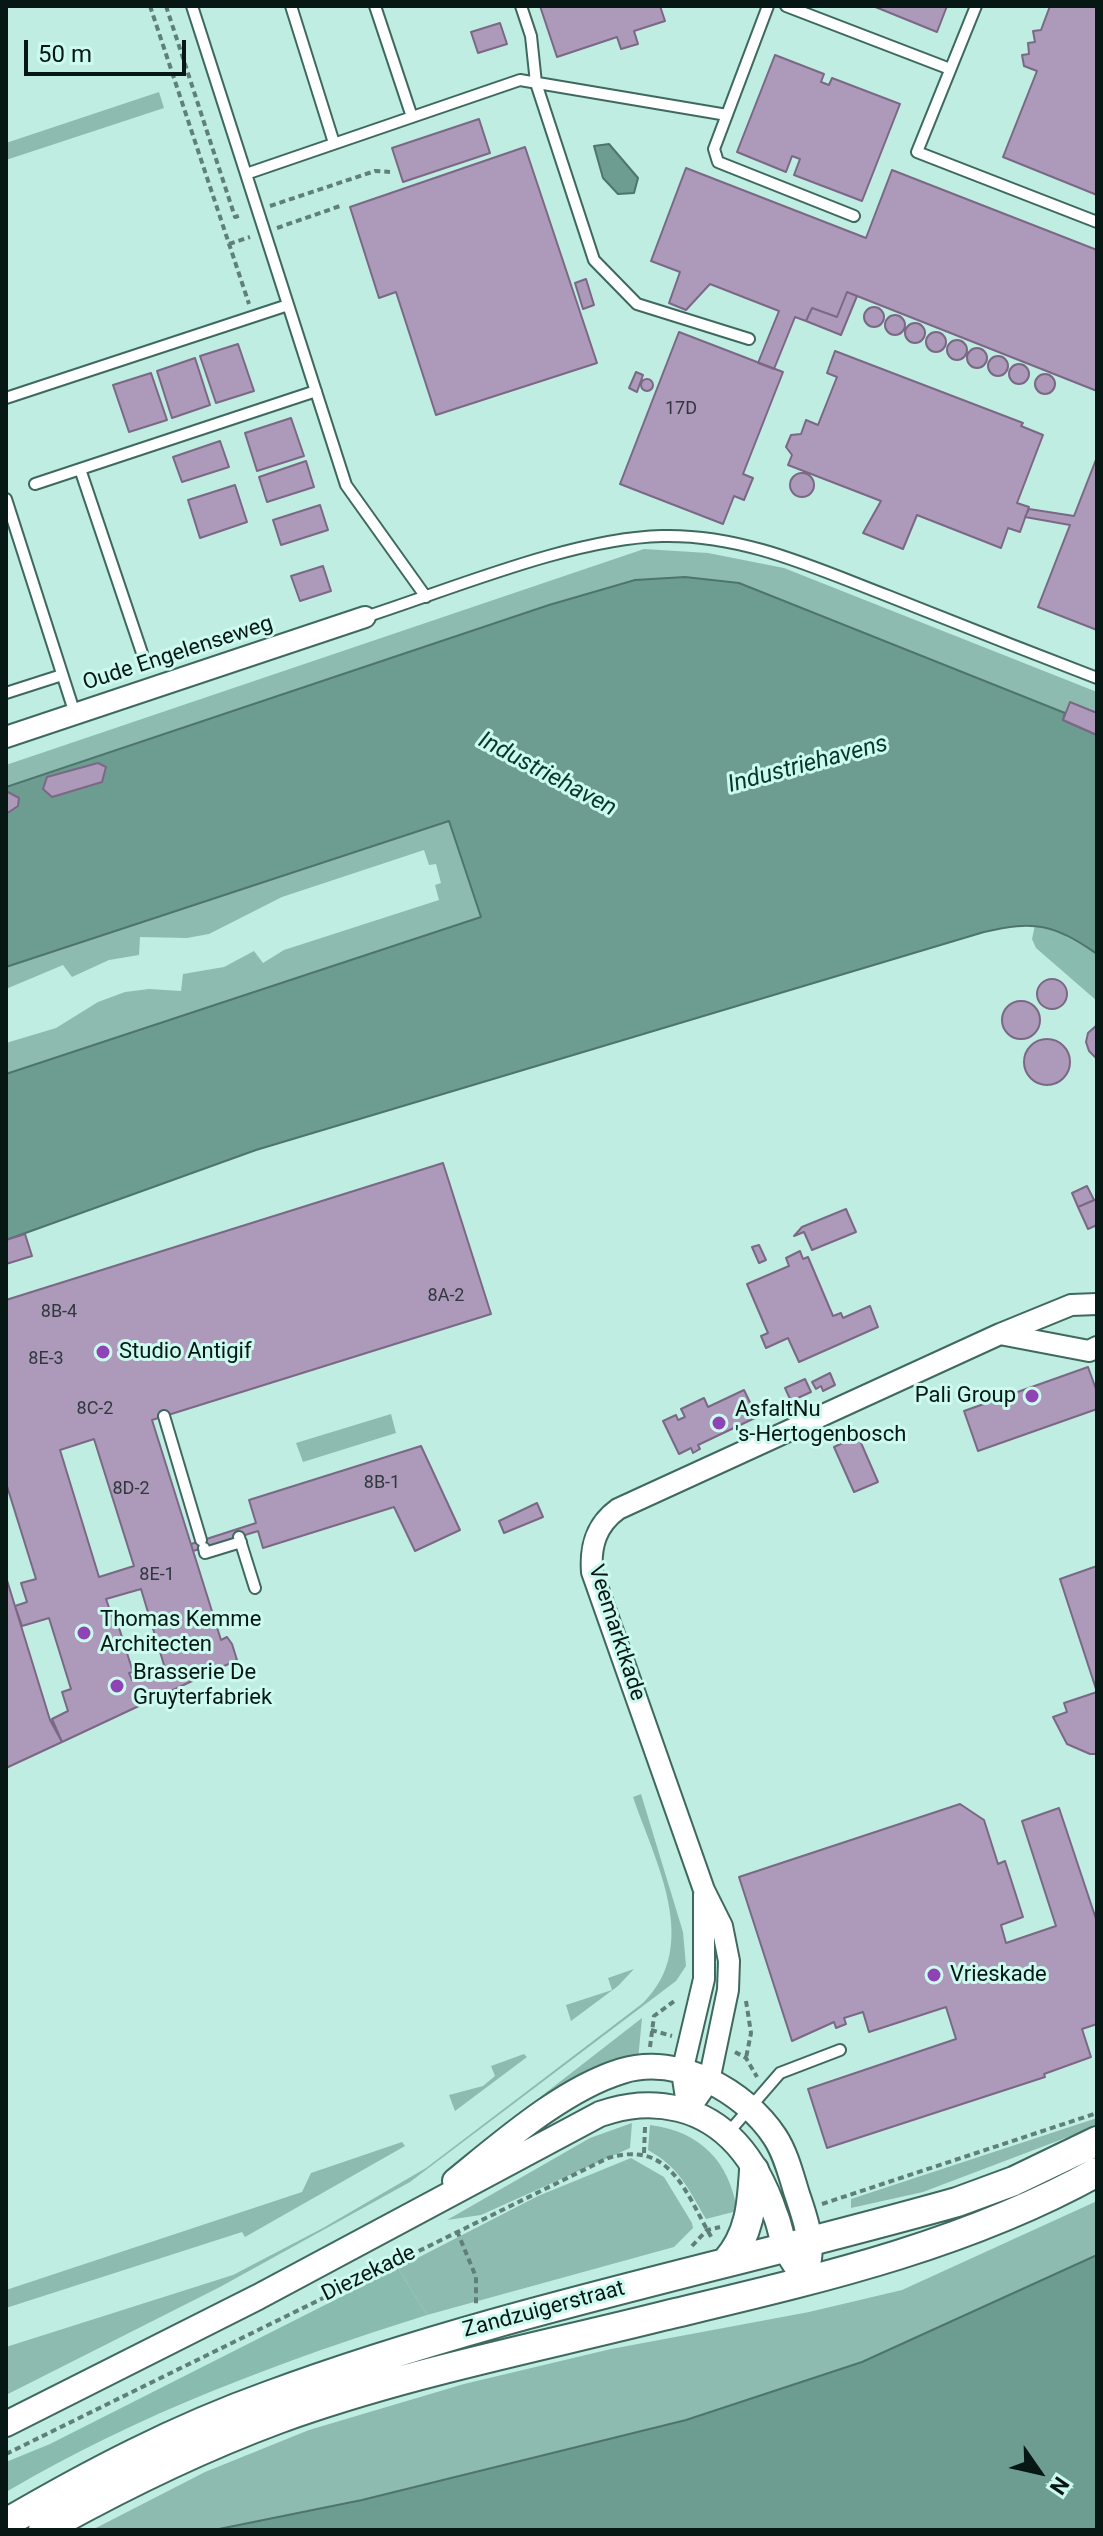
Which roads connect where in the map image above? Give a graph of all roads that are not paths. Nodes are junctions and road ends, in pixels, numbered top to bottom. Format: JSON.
{"nodes":[{"id":1,"x":192,"y":6,"type":"edge"},
{"id":2,"x":291,"y":6,"type":"edge"},
{"id":3,"x":375,"y":6,"type":"edge"},
{"id":4,"x":521,"y":6,"type":"edge"},
{"id":5,"x":768,"y":6,"type":"edge"},
{"id":6,"x":786,"y":6,"type":"edge"},
{"id":7,"x":976,"y":6,"type":"edge"},
{"id":8,"x":950,"y":69,"type":"junction"},
{"id":9,"x":536,"y":83,"type":"junction"},
{"id":10,"x":727,"y":115,"type":"junction"},
{"id":11,"x":412,"y":117,"type":"junction"},
{"id":12,"x":334,"y":143,"type":"junction"},
{"id":13,"x":246,"y":174,"type":"junction"},
{"id":14,"x":854,"y":216,"type":"dead end"},
{"id":15,"x":1097,"y":222,"type":"edge"},
{"id":16,"x":288,"y":305,"type":"junction"},
{"id":17,"x":749,"y":339,"type":"dead end"},
{"id":18,"x":316,"y":391,"type":"junction"},
{"id":19,"x":6,"y":398,"type":"edge"},
{"id":20,"x":80,"y":469,"type":"junction"},
{"id":21,"x":35,"y":484,"type":"dead end"},
{"id":22,"x":6,"y":499,"type":"edge"},
{"id":23,"x":426,"y":597,"type":"junction"},
{"id":24,"x":365,"y":617,"type":"joint"},
{"id":25,"x":142,"y":653,"type":"dead end"},
{"id":26,"x":62,"y":675,"type":"junction"},
{"id":27,"x":1097,"y":678,"type":"edge"},
{"id":28,"x":6,"y":693,"type":"edge"},
{"id":29,"x":75,"y":714,"type":"junction"},
{"id":30,"x":6,"y":737,"type":"edge"},
{"id":31,"x":1097,"y":1304,"type":"edge"},
{"id":32,"x":1000,"y":1334,"type":"junction"},
{"id":33,"x":1097,"y":1347,"type":"edge"},
{"id":34,"x":164,"y":1416,"type":"dead end"},
{"id":35,"x":255,"y":1588,"type":"dead end"},
{"id":36,"x":704,"y":1890,"type":"junction"},
{"id":37,"x":840,"y":2050,"type":"dead end"},
{"id":38,"x":682,"y":2072,"type":"junction"},
{"id":39,"x":709,"y":2081,"type":"junction"},
{"id":40,"x":750,"y":2108,"type":"junction"},
{"id":41,"x":688,"y":2111,"type":"junction"},
{"id":42,"x":728,"y":2133,"type":"junction"},
{"id":43,"x":1097,"y":2141,"type":"edge"},
{"id":44,"x":754,"y":2170,"type":"junction"},
{"id":45,"x":1097,"y":2172,"type":"edge"},
{"id":46,"x":409,"y":2218,"type":"junction"},
{"id":47,"x":799,"y":2246,"type":"junction"},
{"id":48,"x":726,"y":2262,"type":"junction"},
{"id":49,"x":806,"y":2281,"type":"junction"},
{"id":50,"x":6,"y":2424,"type":"edge"},
{"id":51,"x":6,"y":2523,"type":"edge"},
{"id":52,"x":43,"y":2530,"type":"edge"}],
"edges":[{"from":1,"to":13,"type":"lane"},
{"from":2,"to":12,"type":"lane"},
{"from":3,"to":11,"type":"lane"},
{"from":4,"to":9,"type":"lane"},
{"from":5,"to":10,"type":"lane"},
{"from":6,"to":8,"type":"lane"},
{"from":7,"to":8,"type":"lane"},
{"from":8,"to":15,"type":"lane"},
{"from":9,"to":10,"type":"lane"},
{"from":9,"to":11,"type":"lane"},
{"from":9,"to":17,"type":"lane"},
{"from":10,"to":14,"type":"lane"},
{"from":11,"to":12,"type":"lane"},
{"from":12,"to":13,"type":"lane"},
{"from":13,"to":16,"type":"lane"},
{"from":16,"to":18,"type":"lane"},
{"from":16,"to":19,"type":"lane"},
{"from":18,"to":20,"type":"lane"},
{"from":18,"to":23,"type":"lane"},
{"from":20,"to":21,"type":"lane"},
{"from":20,"to":25,"type":"lane"},
{"from":22,"to":26,"type":"lane"},
{"from":23,"to":24,"type":"lane"},
{"from":23,"to":27,"type":"lane"},
{"from":24,"to":29,"type":"street","name":"Oude Engelenseweg"},
{"from":26,"to":28,"type":"lane"},
{"from":26,"to":29,"type":"lane"},
{"from":29,"to":30,"type":"street","name":"Oude Engelenseweg"},
{"from":31,"to":32,"type":"street","name":"Veemarktkade"},
{"from":32,"to":33,"type":"street"},
{"from":32,"to":36,"type":"street","name":"Veemarktkade"},
{"from":34,"to":35,"type":"lane"},
{"from":36,"to":38,"type":"street","name":"Veemarktkade"},
{"from":36,"to":39,"type":"street","name":"Veemarktkade"},
{"from":37,"to":40,"type":"lane"},
{"from":38,"to":39,"type":"street"},
{"from":38,"to":41,"type":"street","name":"Veemarktkade"},
{"from":38,"to":46,"type":"street","name":"Diezekade"},
{"from":39,"to":40,"type":"street"},
{"from":39,"to":41,"type":"street","name":"Veemarktkade"},
{"from":40,"to":42,"type":"lane"},
{"from":40,"to":47,"type":"street"},
{"from":41,"to":42,"type":"street"},
{"from":41,"to":46,"type":"street","name":"Diezekade"},
{"from":42,"to":44,"type":"street"},
{"from":43,"to":47,"type":"main road","name":"Zandzuigerstraat"},
{"from":44,"to":47,"type":"street"},
{"from":44,"to":48,"type":"main road"},
{"from":45,"to":49,"type":"main road","name":"Zandzuigerstraat"},
{"from":46,"to":50,"type":"street","name":"Diezekade"},
{"from":47,"to":48,"type":"main road","name":"Zandzuigerstraat"},
{"from":47,"to":49,"type":"street"},
{"from":48,"to":51,"type":"main road","name":"Zandzuigerstraat"},
{"from":49,"to":52,"type":"main road","name":"Zandzuigerstraat"}]}
